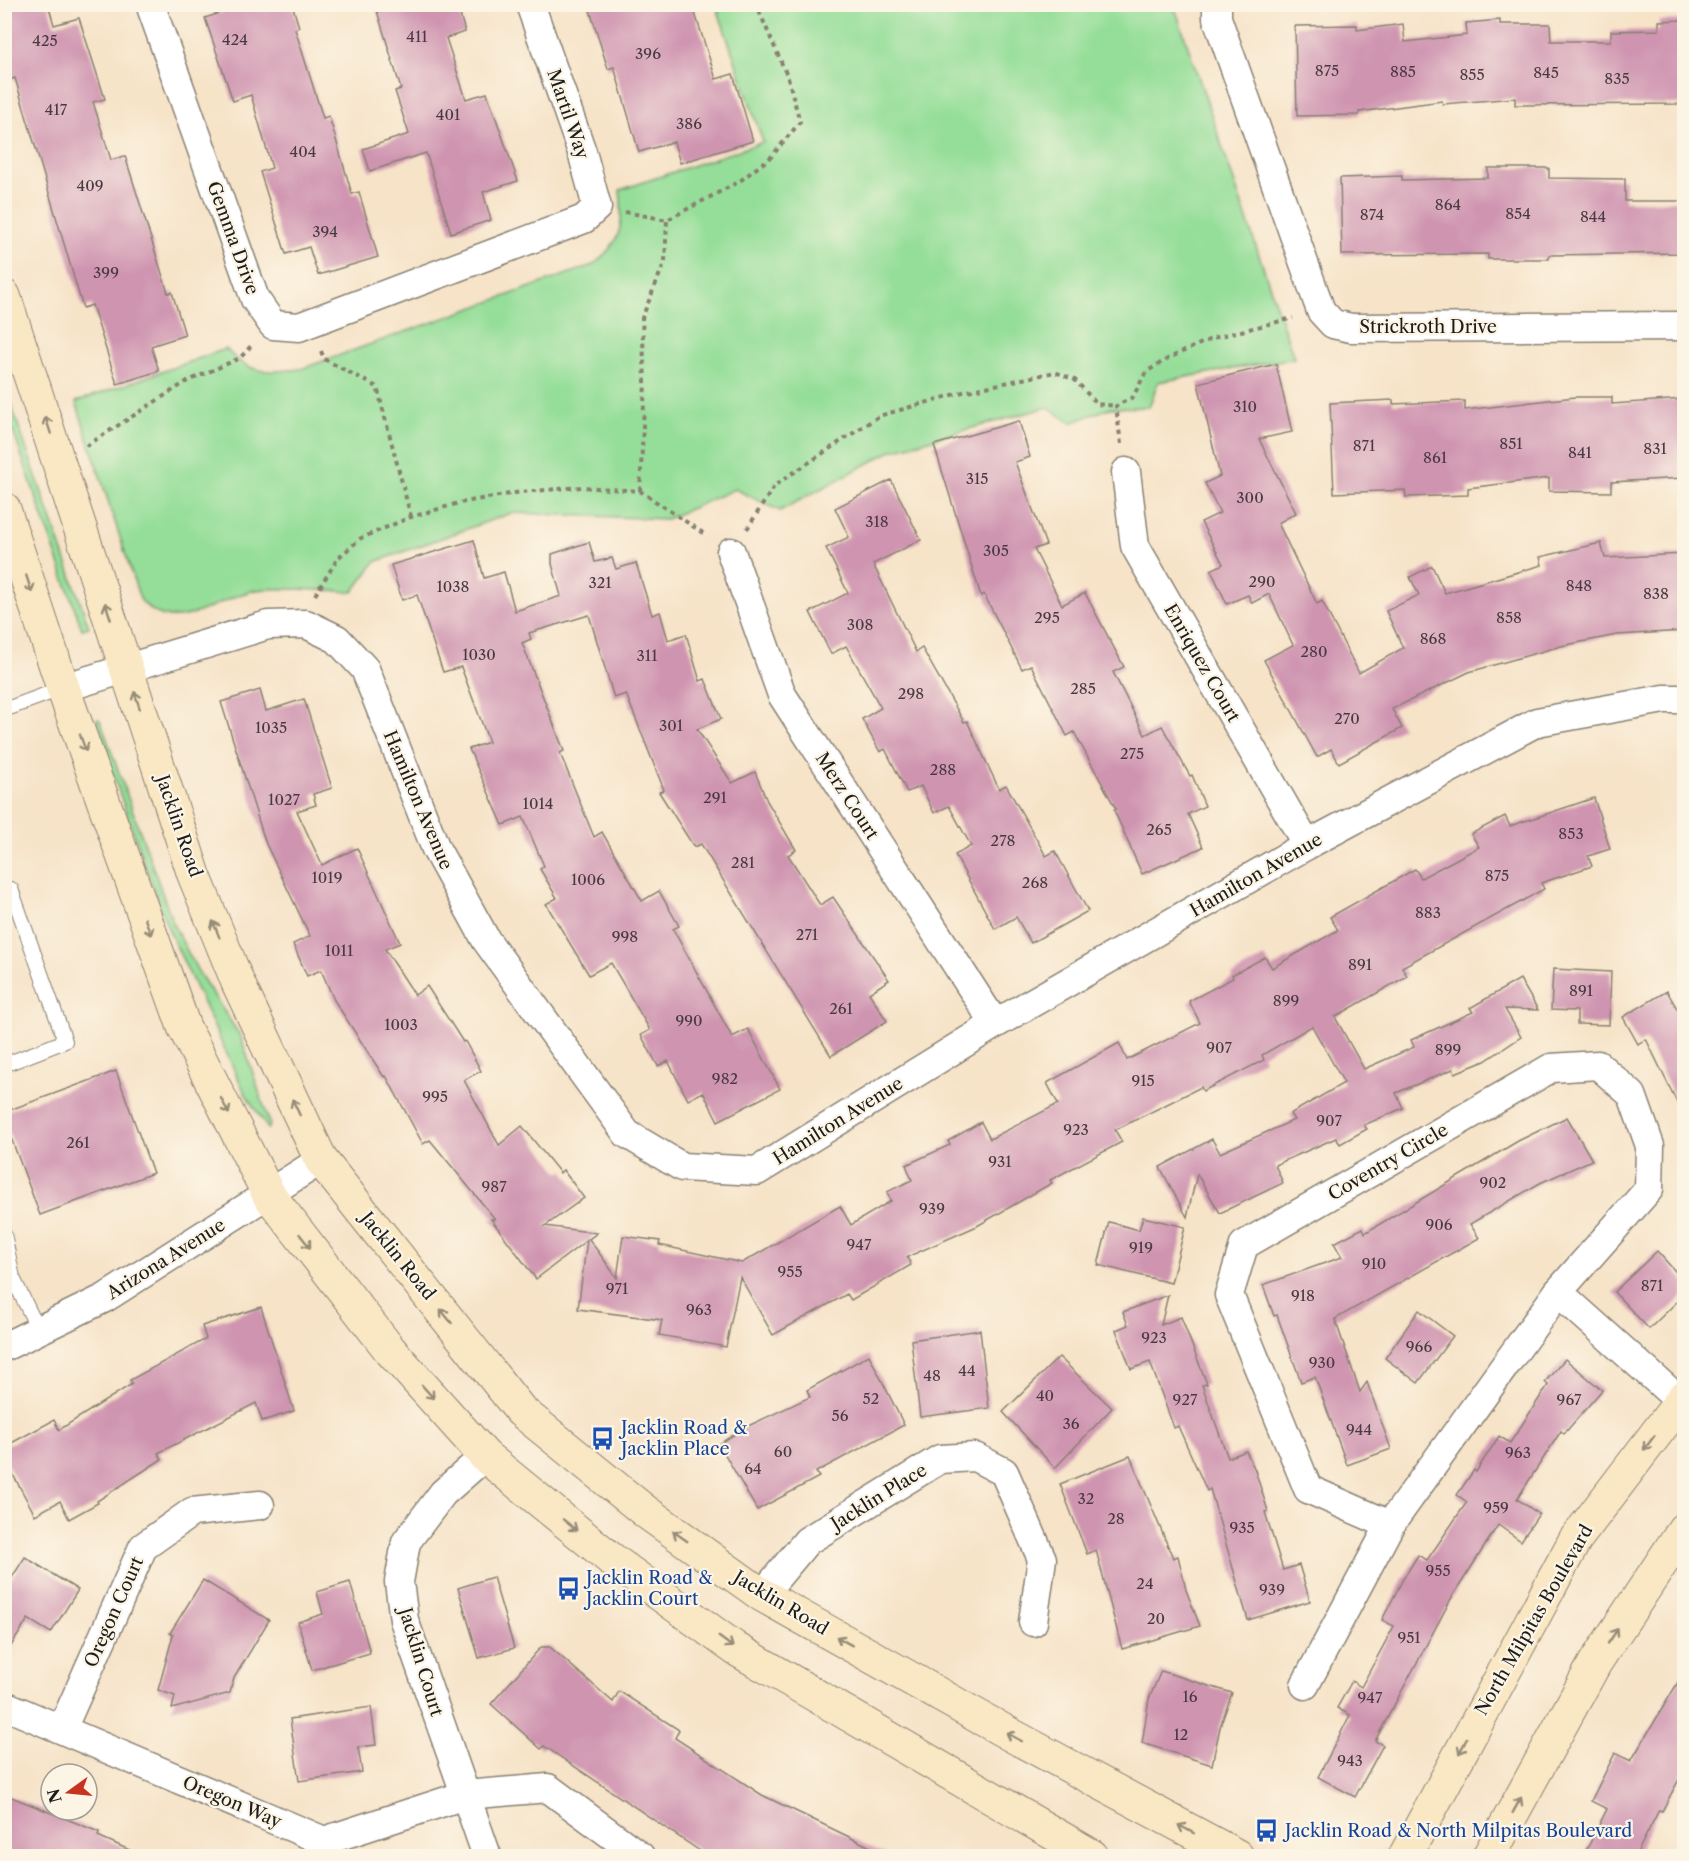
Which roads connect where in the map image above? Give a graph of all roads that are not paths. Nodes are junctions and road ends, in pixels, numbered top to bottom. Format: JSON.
{"nodes":[{"id":1,"x":150,"y":4,"type":"edge"},
{"id":2,"x":530,"y":4,"type":"edge"},
{"id":3,"x":1217,"y":4,"type":"edge"},
{"id":4,"x":4,"y":296,"type":"edge"},
{"id":5,"x":311,"y":323,"type":"joint"},
{"id":6,"x":1684,"y":326,"type":"edge"},
{"id":7,"x":1125,"y":472,"type":"road end"},
{"id":8,"x":4,"y":509,"type":"edge"},
{"id":9,"x":731,"y":552,"type":"road end"},
{"id":10,"x":126,"y":667,"type":"junction"},
{"id":11,"x":63,"y":688,"type":"junction"},
{"id":12,"x":1684,"y":699,"type":"edge"},
{"id":13,"x":4,"y":710,"type":"edge"},
{"id":14,"x":1307,"y":845,"type":"junction"},
{"id":15,"x":4,"y":891,"type":"edge"},
{"id":16,"x":995,"y":1024,"type":"junction"},
{"id":17,"x":4,"y":1065,"type":"edge"},
{"id":18,"x":321,"y":1160,"type":"junction"},
{"id":19,"x":269,"y":1195,"type":"junction"},
{"id":20,"x":4,"y":1234,"type":"edge"},
{"id":21,"x":1558,"y":1292,"type":"junction"},
{"id":22,"x":39,"y":1331,"type":"junction"},
{"id":23,"x":4,"y":1347,"type":"edge"},
{"id":24,"x":1682,"y":1399,"type":"edge"},
{"id":25,"x":485,"y":1456,"type":"junction"},
{"id":26,"x":260,"y":1505,"type":"dead end"},
{"id":27,"x":1390,"y":1525,"type":"junction"},
{"id":28,"x":1684,"y":1529,"type":"edge"},
{"id":29,"x":762,"y":1595,"type":"junction"},
{"id":30,"x":1033,"y":1622,"type":"dead end"},
{"id":31,"x":1305,"y":1685,"type":"dead end"},
{"id":32,"x":4,"y":1705,"type":"edge"},
{"id":33,"x":62,"y":1729,"type":"junction"},
{"id":34,"x":465,"y":1795,"type":"junction"},
{"id":35,"x":487,"y":1857,"type":"edge"},
{"id":36,"x":640,"y":1857,"type":"edge"},
{"id":37,"x":1092,"y":1857,"type":"edge"},
{"id":38,"x":1238,"y":1857,"type":"edge"},
{"id":39,"x":1405,"y":1857,"type":"edge"},
{"id":40,"x":1489,"y":1857,"type":"edge"}],
"edges":[{"from":1,"to":5,"type":"street","name":"Gemma Drive"},
{"from":2,"to":5,"type":"street","name":"Martil Way"},
{"from":3,"to":6,"type":"street","name":"Strickroth Drive"},
{"from":10,"to":4,"type":"main road","name":"Jacklin Road","one_way":true},
{"from":7,"to":14,"type":"street","name":"Enriquez Court"},
{"from":8,"to":11,"type":"main road","one_way":true},
{"from":9,"to":16,"type":"street","name":"Merz Court"},
{"from":10,"to":11,"type":"street","name":"Hamilton Avenue"},
{"from":10,"to":16,"type":"street","name":"Hamilton Avenue"},
{"from":18,"to":10,"type":"main road","name":"Jacklin Road","one_way":true},
{"from":11,"to":13,"type":"lane"},
{"from":11,"to":19,"type":"main road","one_way":true},
{"from":12,"to":14,"type":"street","name":"Hamilton Avenue"},
{"from":14,"to":16,"type":"street","name":"Hamilton Avenue"},
{"from":15,"to":17,"type":"lane"},
{"from":18,"to":19,"type":"street","name":"Arizona Avenue"},
{"from":29,"to":18,"type":"main road","name":"Jacklin Road","one_way":true},
{"from":19,"to":22,"type":"street","name":"Arizona Avenue"},
{"from":19,"to":25,"type":"main road","one_way":true},
{"from":20,"to":22,"type":"lane"},
{"from":21,"to":24,"type":"street"},
{"from":21,"to":27,"type":"street","name":"Coventry Circle"},
{"from":21,"to":27,"type":"street","name":"Coventry Circle"},
{"from":22,"to":23,"type":"street","name":"Arizona Avenue"},
{"from":24,"to":39,"type":"main road","name":"North Milpitas Boulevard","one_way":true},
{"from":25,"to":34,"type":"street","name":"Jacklin Court"},
{"from":25,"to":37,"type":"main road","one_way":true},
{"from":26,"to":33,"type":"street","name":"Oregon Court"},
{"from":27,"to":31,"type":"street","name":"Coventry Circle"},
{"from":40,"to":28,"type":"main road","one_way":true},
{"from":29,"to":30,"type":"street","name":"Jacklin Place"},
{"from":38,"to":29,"type":"main road","name":"Jacklin Road","one_way":true},
{"from":32,"to":33,"type":"street","name":"Oregon Way"},
{"from":33,"to":34,"type":"street","name":"Oregon Way"},
{"from":34,"to":35,"type":"street","name":"Jacklin Court"},
{"from":34,"to":36,"type":"street","name":"Oregon Way"}]}
